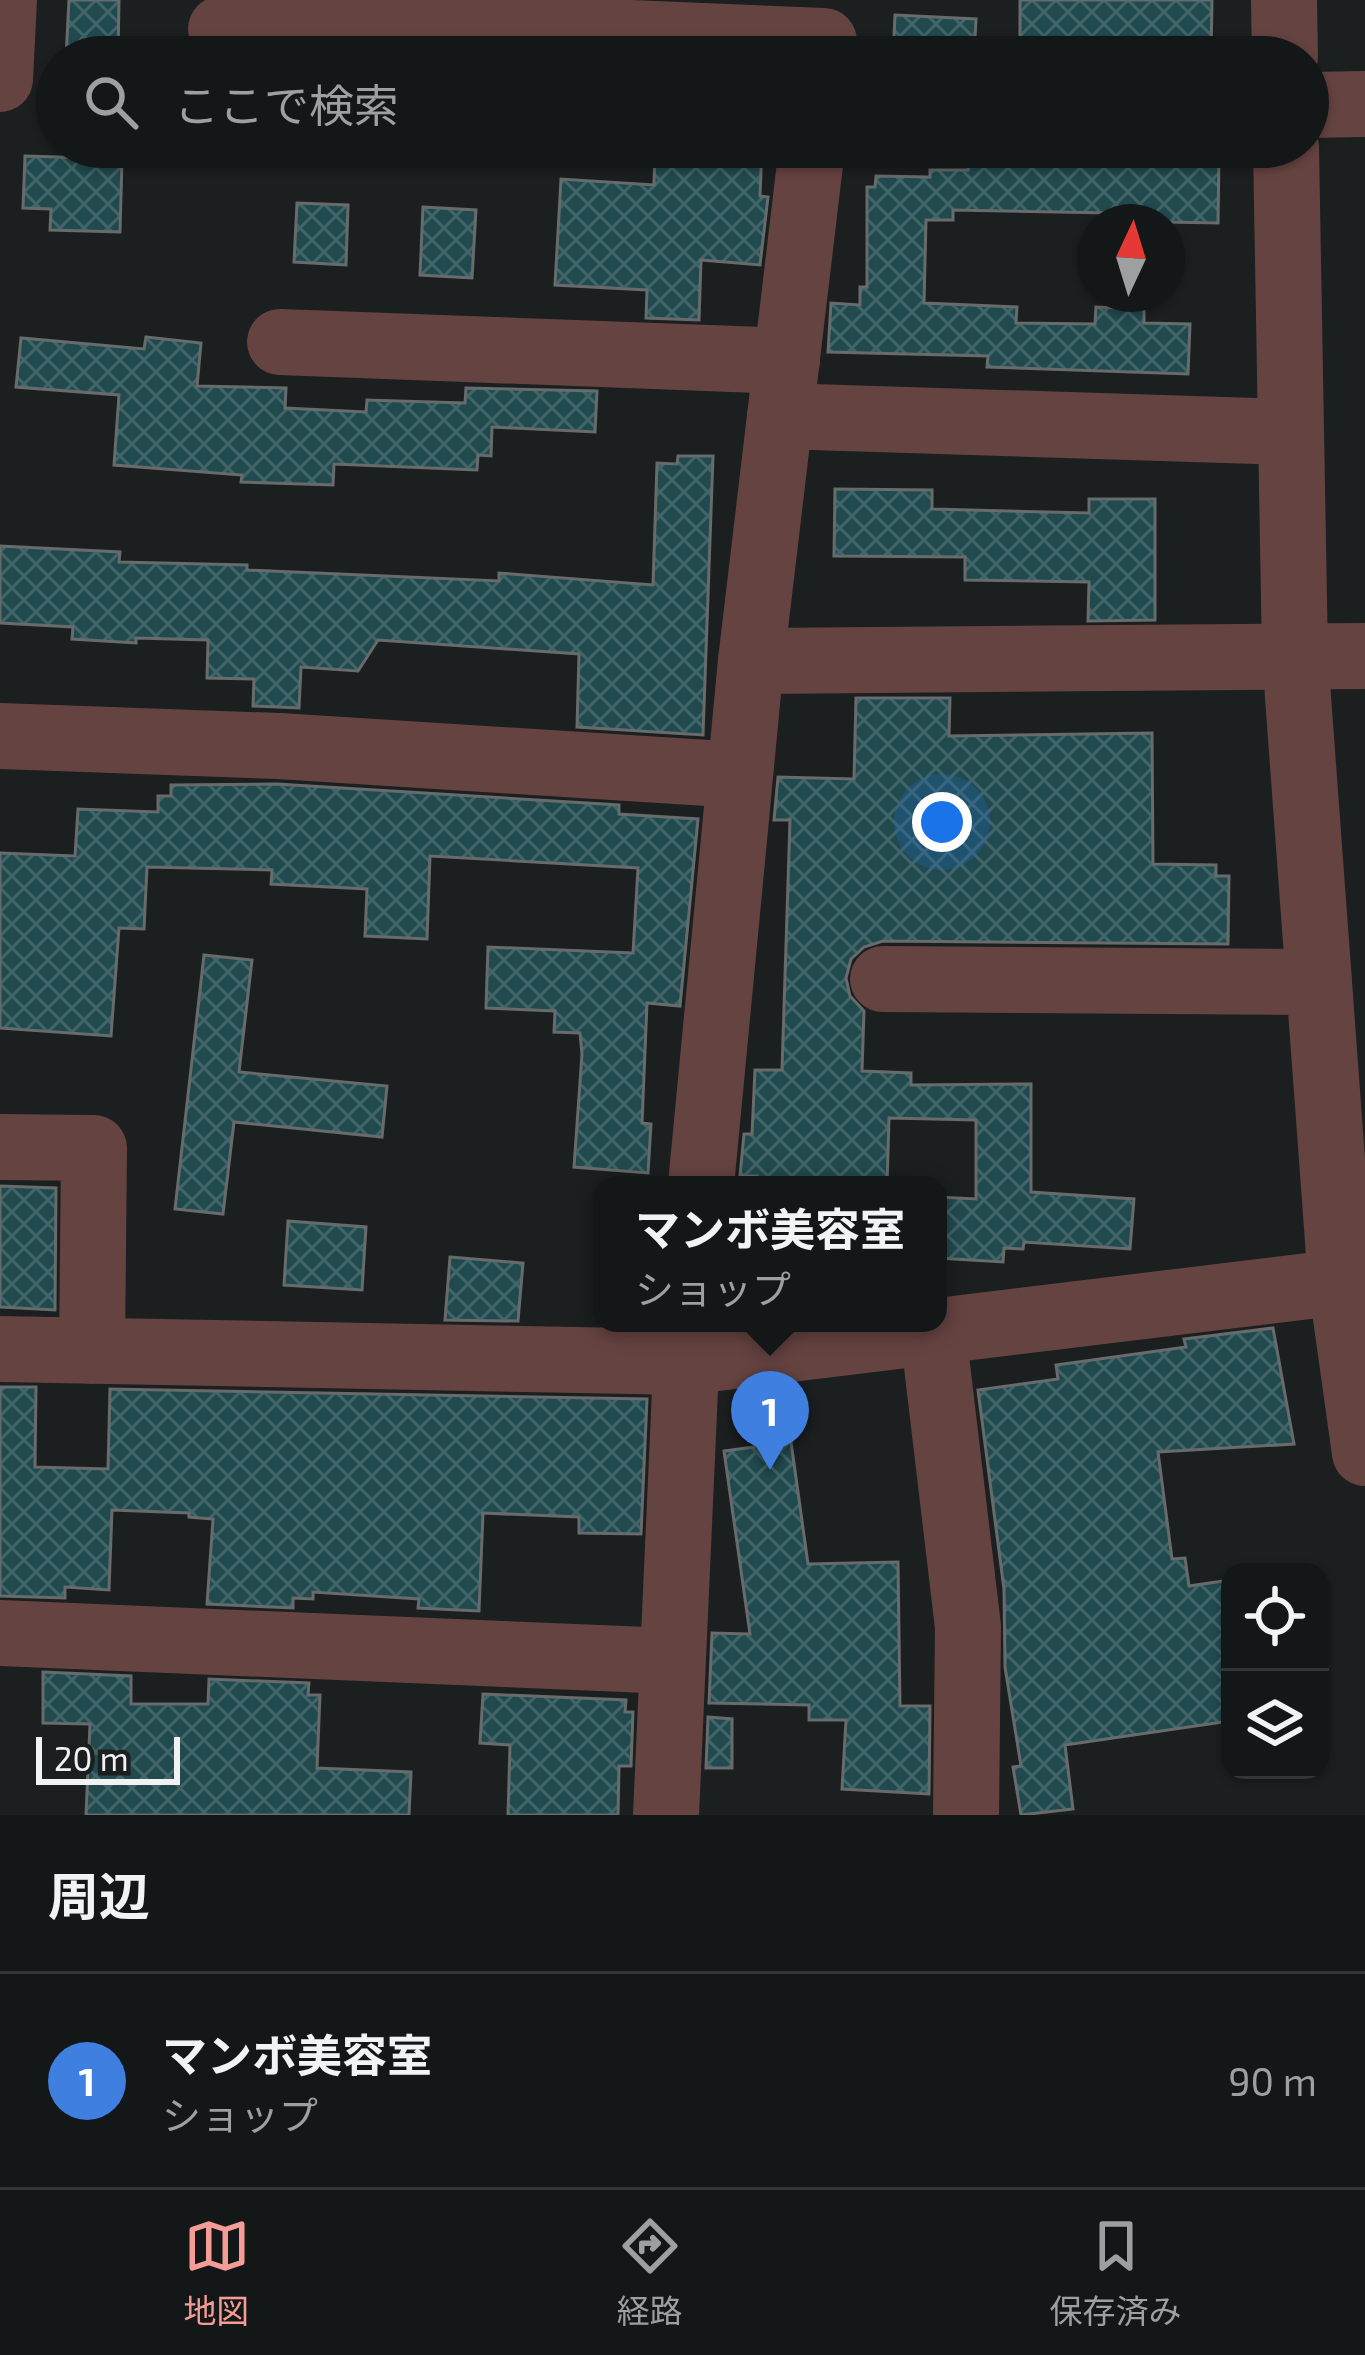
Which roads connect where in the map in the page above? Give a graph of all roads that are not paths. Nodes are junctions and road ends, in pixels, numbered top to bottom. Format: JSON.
{"nodes":[{"id":1,"x":4,"y":0,"type":"edge"},
{"id":2,"x":1284,"y":0,"type":"edge"},
{"id":3,"x":221,"y":29,"type":"dead end"},
{"id":4,"x":825,"y":32,"type":"edge"},
{"id":5,"x":1285,"y":36,"type":"edge"},
{"id":6,"x":0,"y":79,"type":"edge"},
{"id":7,"x":1365,"y":104,"type":"edge"},
{"id":8,"x":1329,"y":105,"type":"edge"},
{"id":9,"x":809,"y":168,"type":"edge"},
{"id":10,"x":1286,"y":168,"type":"edge"},
{"id":11,"x":280,"y":342,"type":"dead end"},
{"id":12,"x":783,"y":388,"type":"junction"},
{"id":13,"x":1291,"y":433,"type":"junction"},
{"id":14,"x":1295,"y":656,"type":"junction"},
{"id":15,"x":1365,"y":656,"type":"edge"},
{"id":16,"x":752,"y":661,"type":"junction"},
{"id":17,"x":0,"y":736,"type":"edge"},
{"id":18,"x":739,"y":775,"type":"junction"},
{"id":19,"x":883,"y":979,"type":"dead end"},
{"id":20,"x":1319,"y":982,"type":"junction"},
{"id":21,"x":0,"y":1147,"type":"edge"},
{"id":22,"x":702,"y":1176,"type":"edge"},
{"id":23,"x":1351,"y":1307,"type":"edge"},
{"id":24,"x":947,"y":1331,"type":"edge"},
{"id":25,"x":933,"y":1332,"type":"joint"},
{"id":26,"x":686,"y":1342,"type":"edge"},
{"id":27,"x":0,"y":1349,"type":"edge"},
{"id":28,"x":92,"y":1351,"type":"junction"},
{"id":29,"x":1365,"y":1453,"type":"edge"},
{"id":30,"x":0,"y":1633,"type":"edge"},
{"id":31,"x":673,"y":1661,"type":"junction"},
{"id":32,"x":666,"y":1815,"type":"edge"},
{"id":33,"x":966,"y":1815,"type":"edge"}],
"edges":[{"from":1,"to":6,"type":"street"},
{"from":2,"to":5,"type":"street"},
{"from":3,"to":4,"type":"street"},
{"from":7,"to":8,"type":"street"},
{"from":9,"to":12,"type":"street"},
{"from":10,"to":13,"type":"street"},
{"from":11,"to":12,"type":"street"},
{"from":12,"to":13,"type":"street"},
{"from":12,"to":16,"type":"street"},
{"from":13,"to":14,"type":"street"},
{"from":14,"to":15,"type":"street"},
{"from":14,"to":16,"type":"street"},
{"from":14,"to":20,"type":"street"},
{"from":16,"to":18,"type":"street"},
{"from":17,"to":18,"type":"street"},
{"from":18,"to":22,"type":"street"},
{"from":19,"to":20,"type":"street"},
{"from":20,"to":23,"type":"street"},
{"from":21,"to":28,"type":"street"},
{"from":23,"to":24,"type":"street"},
{"from":23,"to":29,"type":"street"},
{"from":25,"to":26,"type":"street"},
{"from":25,"to":33,"type":"street"},
{"from":26,"to":28,"type":"street"},
{"from":26,"to":31,"type":"street"},
{"from":27,"to":28,"type":"street"},
{"from":30,"to":31,"type":"street"},
{"from":31,"to":32,"type":"street"}]}
